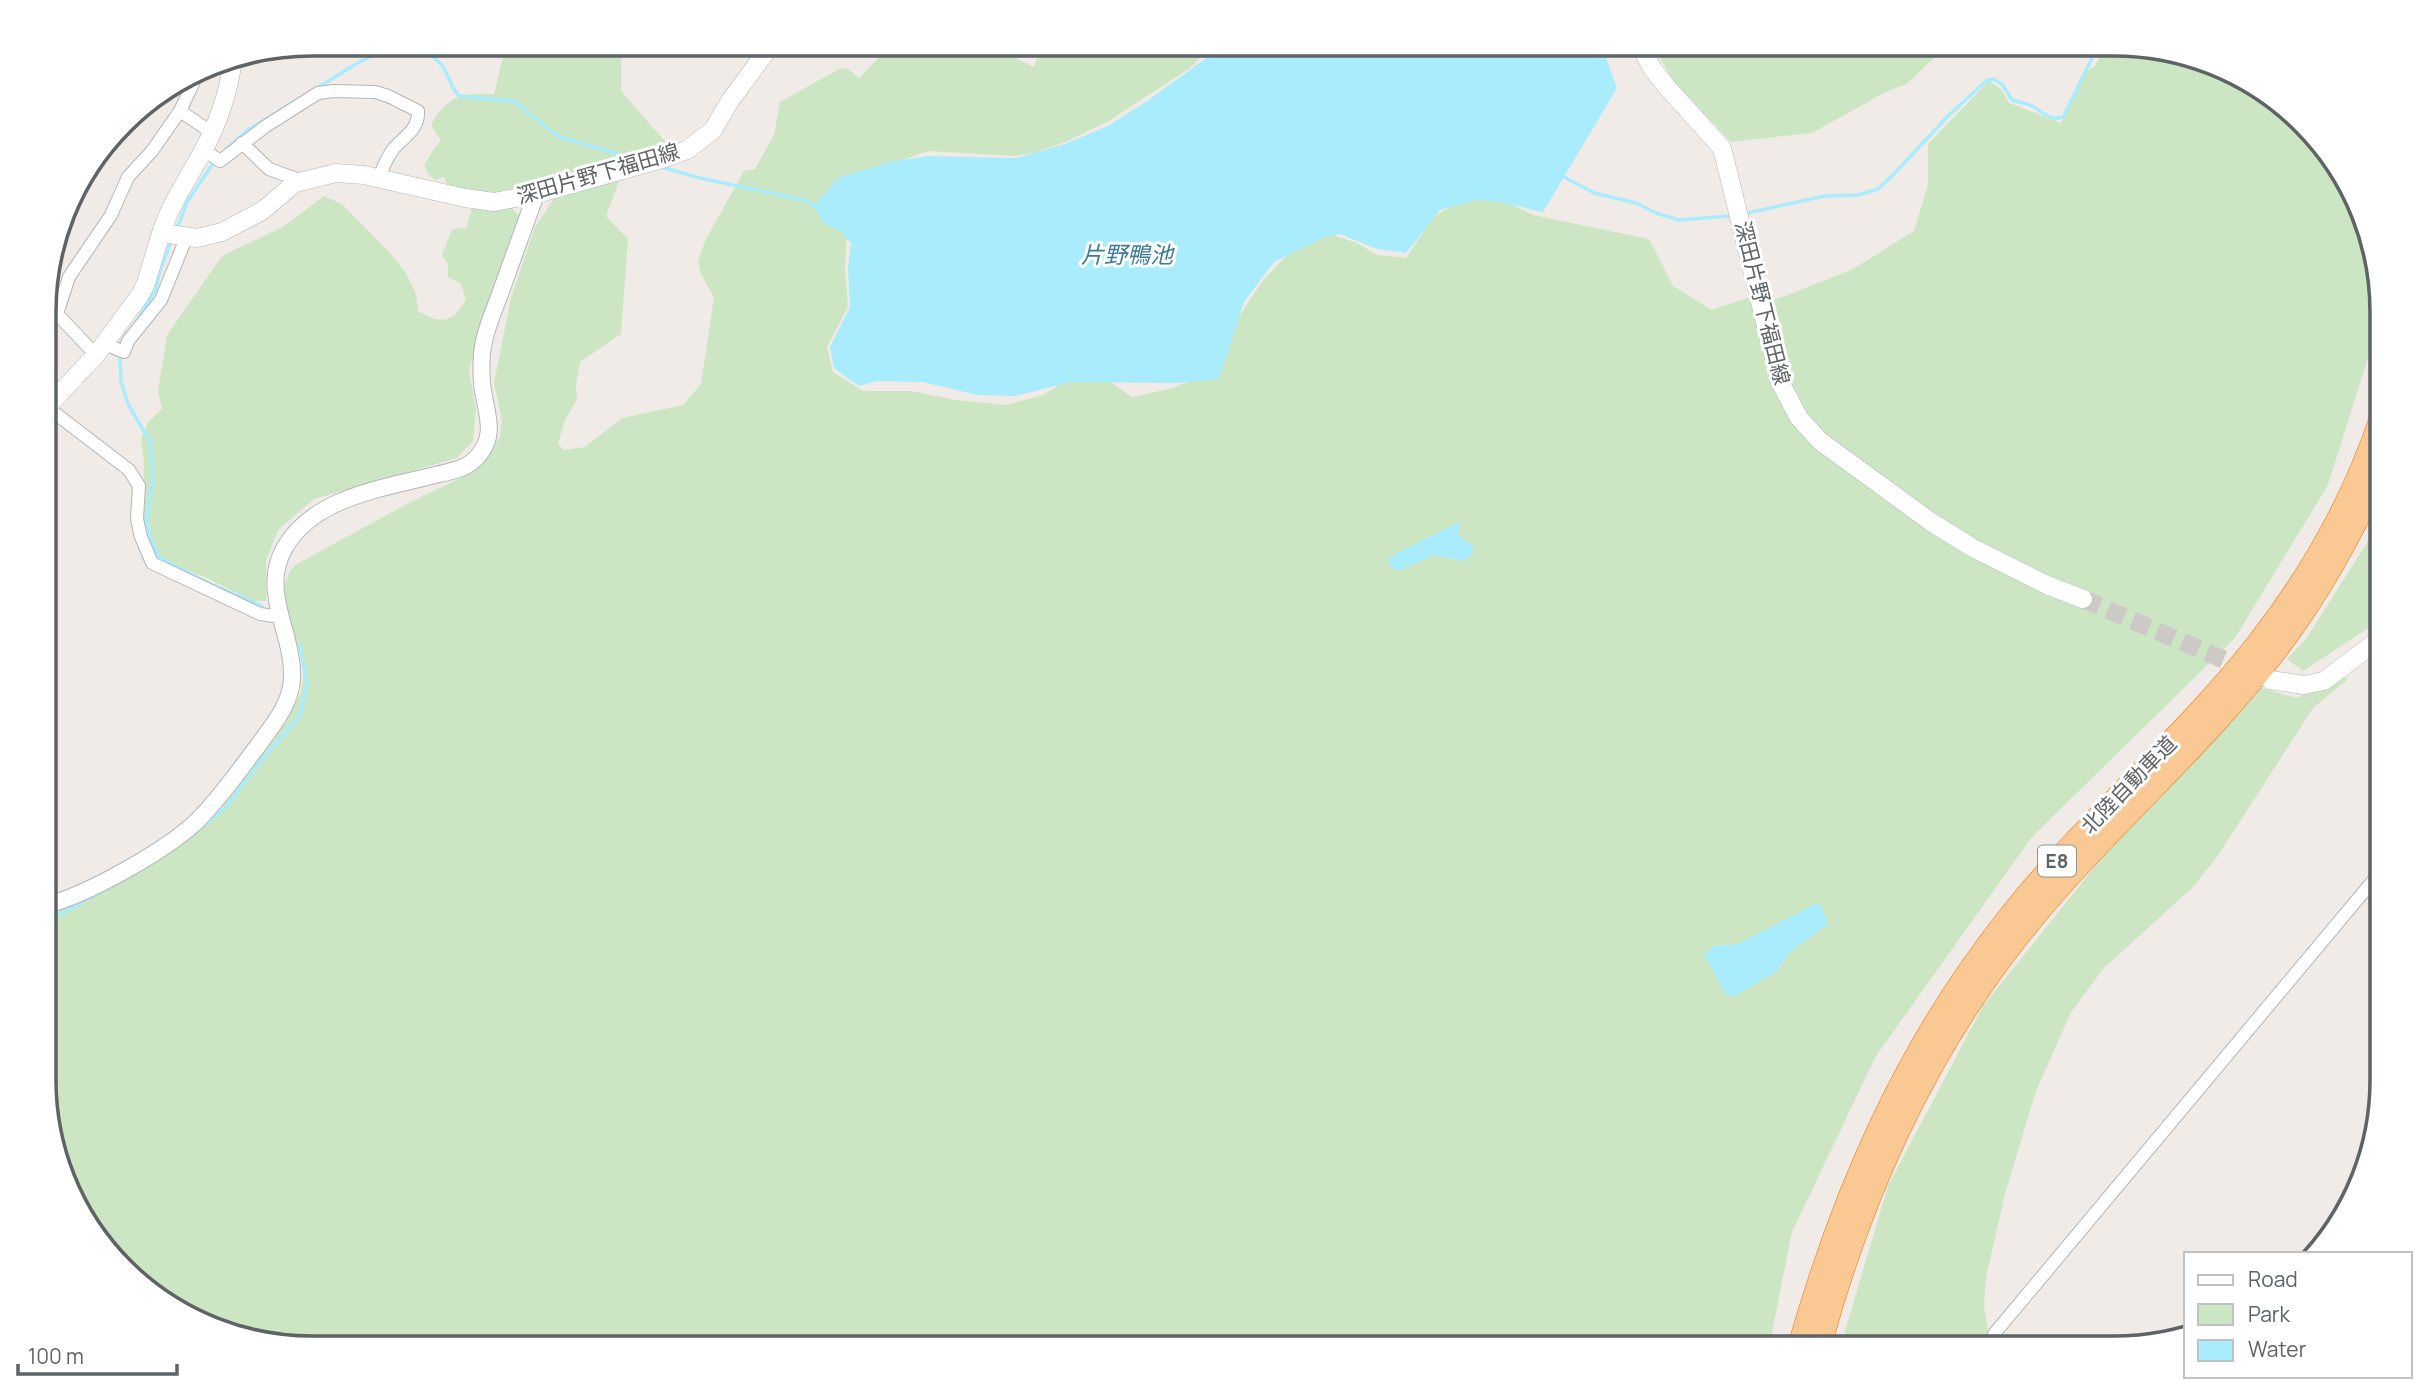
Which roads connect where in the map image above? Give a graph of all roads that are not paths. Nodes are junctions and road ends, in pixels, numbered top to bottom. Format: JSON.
{"nodes":[{"id":1,"x":763,"y":56,"type":"edge"},
{"id":2,"x":1646,"y":56,"type":"edge"},
{"id":3,"x":231,"y":70,"type":"edge"},
{"id":4,"x":192,"y":86,"type":"edge"},
{"id":5,"x":180,"y":111,"type":"junction"},
{"id":6,"x":211,"y":132,"type":"junction"},
{"id":7,"x":242,"y":143,"type":"junction"},
{"id":8,"x":204,"y":150,"type":"junction"},
{"id":9,"x":379,"y":179,"type":"junction"},
{"id":10,"x":302,"y":181,"type":"junction"},
{"id":11,"x":536,"y":194,"type":"junction"},
{"id":12,"x":161,"y":233,"type":"junction"},
{"id":13,"x":187,"y":236,"type":"junction"},
{"id":14,"x":56,"y":307,"type":"edge"},
{"id":15,"x":56,"y":320,"type":"edge"},
{"id":16,"x":100,"y":349,"type":"junction"},
{"id":17,"x":56,"y":396,"type":"edge"},
{"id":18,"x":56,"y":415,"type":"edge"},
{"id":19,"x":2370,"y":448,"type":"edge"},
{"id":20,"x":2370,"y":493,"type":"edge"},
{"id":21,"x":2083,"y":599,"type":"tunnel mouth"},
{"id":22,"x":280,"y":617,"type":"junction"},
{"id":23,"x":2370,"y":646,"type":"edge"},
{"id":24,"x":2270,"y":680,"type":"tunnel mouth"},
{"id":25,"x":2370,"y":884,"type":"edge"},
{"id":26,"x":56,"y":902,"type":"edge"},
{"id":27,"x":1994,"y":1334,"type":"dead end"},
{"id":28,"x":1803,"y":1336,"type":"edge"},
{"id":29,"x":1823,"y":1336,"type":"edge"}],
"edges":[{"from":1,"to":11,"type":"main road","name":"深田片野下福田線"},
{"from":2,"to":21,"type":"main road","name":"深田片野下福田線"},
{"from":3,"to":6,"type":"main road"},
{"from":4,"to":5,"type":"street"},
{"from":5,"to":6,"type":"street"},
{"from":5,"to":14,"type":"street"},
{"from":6,"to":8,"type":"main road"},
{"from":7,"to":8,"type":"street"},
{"from":7,"to":9,"type":"street"},
{"from":7,"to":10,"type":"street"},
{"from":8,"to":12,"type":"main road"},
{"from":9,"to":10,"type":"main road","name":"深田片野下福田線"},
{"from":9,"to":11,"type":"main road","name":"深田片野下福田線"},
{"from":10,"to":13,"type":"main road","name":"深田片野下福田線"},
{"from":11,"to":22,"type":"street"},
{"from":12,"to":13,"type":"main road","name":"深田片野下福田線"},
{"from":12,"to":16,"type":"main road"},
{"from":13,"to":16,"type":"street"},
{"from":15,"to":16,"type":"street"},
{"from":16,"to":17,"type":"main road"},
{"from":18,"to":22,"type":"street"},
{"from":19,"to":28,"type":"highway","name":"北陸自動車道","number":"E8"},
{"from":20,"to":29,"type":"highway","name":"北陸自動車道","number":"E8"},
{"from":22,"to":26,"type":"street"},
{"from":23,"to":24,"type":"main road"},
{"from":25,"to":27,"type":"street"}]}
